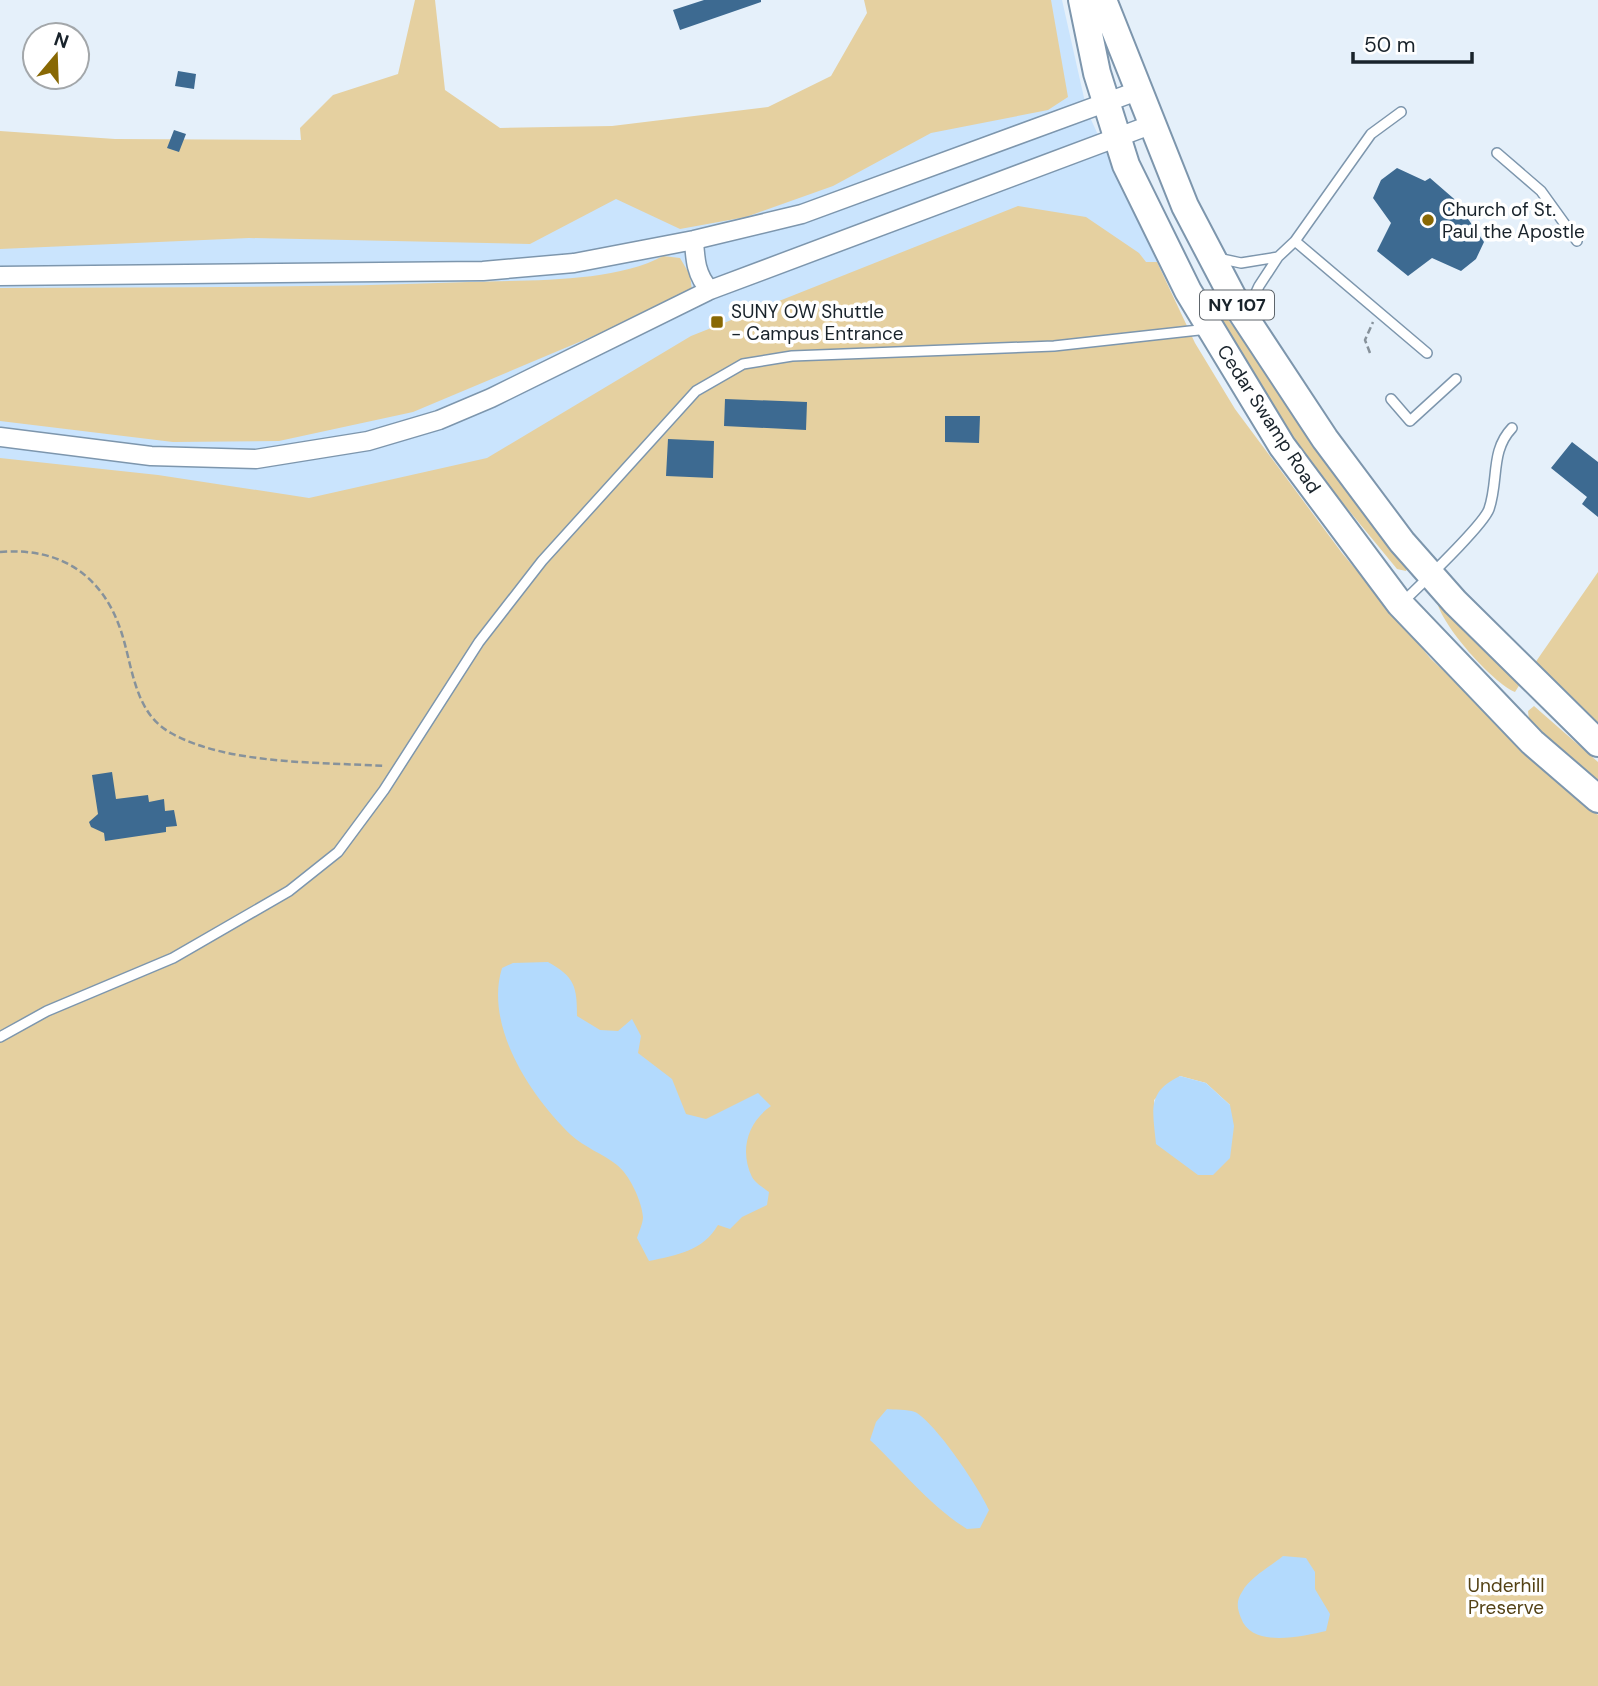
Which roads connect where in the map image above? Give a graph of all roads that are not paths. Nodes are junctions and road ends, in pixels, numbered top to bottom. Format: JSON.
{"nodes":[{"id":1,"x":1082,"y":0,"type":"edge"},
{"id":2,"x":1103,"y":0,"type":"edge"},
{"id":3,"x":1140,"y":90,"type":"junction"},
{"id":4,"x":1107,"y":104,"type":"junction"},
{"id":5,"x":1401,"y":112,"type":"dead end"},
{"id":6,"x":1153,"y":124,"type":"junction"},
{"id":7,"x":1117,"y":138,"type":"junction"},
{"id":8,"x":1497,"y":153,"type":"dead end"},
{"id":9,"x":694,"y":240,"type":"junction"},
{"id":10,"x":1295,"y":241,"type":"junction"},
{"id":11,"x":1577,"y":241,"type":"dead end"},
{"id":12,"x":1211,"y":256,"type":"junction"},
{"id":13,"x":1278,"y":257,"type":"junction"},
{"id":14,"x":0,"y":276,"type":"edge"},
{"id":15,"x":710,"y":290,"type":"junction"},
{"id":16,"x":1245,"y":317,"type":"junction"},
{"id":17,"x":1210,"y":328,"type":"junction"},
{"id":18,"x":1427,"y":353,"type":"dead end"},
{"id":19,"x":1456,"y":379,"type":"dead end"},
{"id":20,"x":1391,"y":400,"type":"dead end"},
{"id":21,"x":1513,"y":428,"type":"dead end"},
{"id":22,"x":0,"y":437,"type":"edge"},
{"id":23,"x":1431,"y":576,"type":"junction"},
{"id":24,"x":1400,"y":604,"type":"junction"},
{"id":25,"x":1598,"y":743,"type":"edge"},
{"id":26,"x":1598,"y":799,"type":"edge"},
{"id":27,"x":0,"y":1037,"type":"edge"}],
"edges":[{"from":1,"to":4,"type":"main road","name":"Cedar Swamp Road","number":"NY 107"},
{"from":2,"to":3,"type":"main road","name":"Cedar Swamp Road","number":"NY 107"},
{"from":3,"to":4,"type":"street"},
{"from":3,"to":6,"type":"main road","name":"Cedar Swamp Road","number":"NY 107"},
{"from":4,"to":7,"type":"main road","name":"Cedar Swamp Road","number":"NY 107"},
{"from":4,"to":9,"type":"street"},
{"from":5,"to":10,"type":"lane"},
{"from":6,"to":7,"type":"street"},
{"from":6,"to":12,"type":"main road","name":"Cedar Swamp Road","number":"NY 107"},
{"from":7,"to":15,"type":"street"},
{"from":7,"to":17,"type":"main road","name":"Cedar Swamp Road","number":"NY 107"},
{"from":8,"to":11,"type":"lane"},
{"from":9,"to":14,"type":"street"},
{"from":9,"to":15,"type":"street"},
{"from":10,"to":13,"type":"lane"},
{"from":10,"to":18,"type":"lane"},
{"from":12,"to":13,"type":"lane"},
{"from":12,"to":16,"type":"main road","name":"Cedar Swamp Road","number":"NY 107"},
{"from":13,"to":16,"type":"lane"},
{"from":15,"to":22,"type":"street"},
{"from":16,"to":23,"type":"main road","name":"Cedar Swamp Road","number":"NY 107"},
{"from":17,"to":24,"type":"main road","name":"Cedar Swamp Road","number":"NY 107"},
{"from":17,"to":27,"type":"lane"},
{"from":19,"to":20,"type":"lane"},
{"from":21,"to":23,"type":"lane"},
{"from":23,"to":24,"type":"lane"},
{"from":23,"to":25,"type":"main road","name":"Cedar Swamp Road","number":"NY 107"},
{"from":24,"to":26,"type":"main road","name":"Cedar Swamp Road","number":"NY 107"}]}
